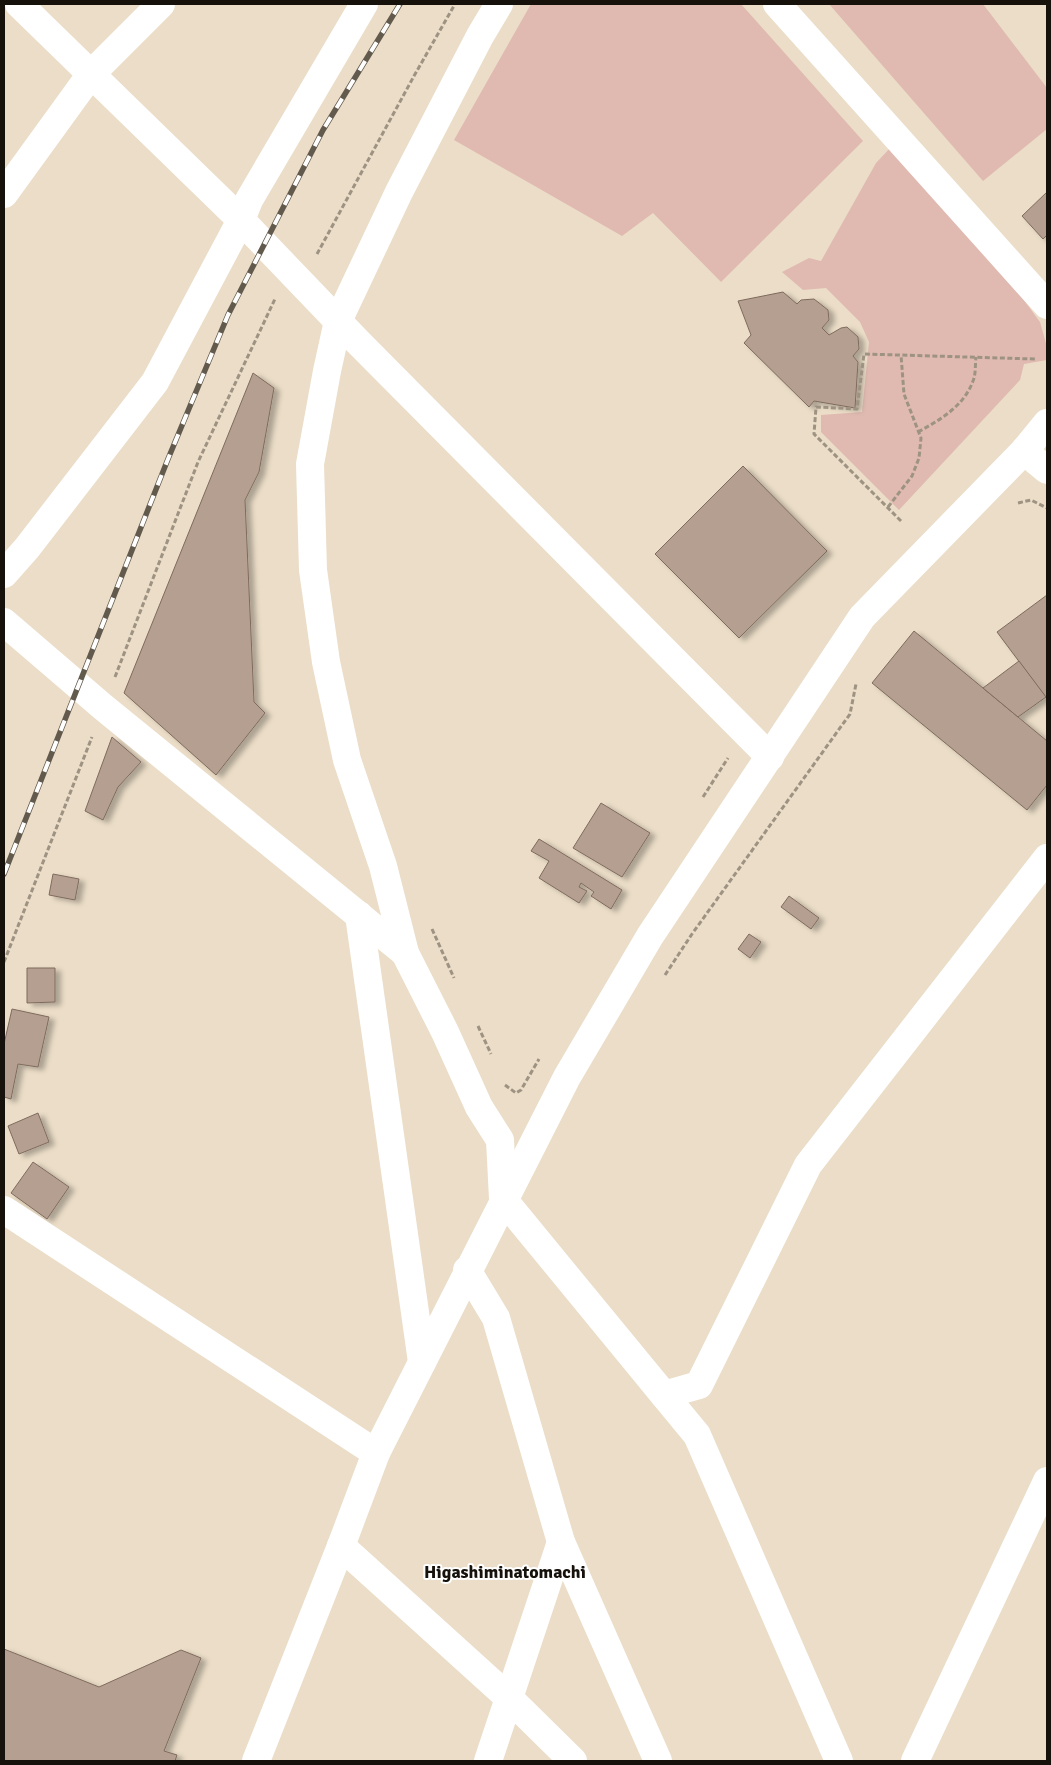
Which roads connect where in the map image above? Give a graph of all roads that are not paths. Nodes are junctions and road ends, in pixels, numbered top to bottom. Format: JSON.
{"nodes":[{"id":1,"x":19,"y":4,"type":"edge"},
{"id":2,"x":161,"y":4,"type":"edge"},
{"id":3,"x":364,"y":4,"type":"edge"},
{"id":4,"x":499,"y":4,"type":"edge"},
{"id":5,"x":777,"y":4,"type":"edge"},
{"id":6,"x":91,"y":74,"type":"junction"},
{"id":7,"x":4,"y":194,"type":"edge"},
{"id":8,"x":241,"y":220,"type":"junction"},
{"id":9,"x":1047,"y":304,"type":"edge"},
{"id":10,"x":338,"y":321,"type":"junction"},
{"id":11,"x":1047,"y":423,"type":"edge"},
{"id":12,"x":1024,"y":451,"type":"junction"},
{"id":13,"x":1047,"y":470,"type":"edge"},
{"id":14,"x":4,"y":574,"type":"edge"},
{"id":15,"x":4,"y":622,"type":"edge"},
{"id":16,"x":770,"y":757,"type":"junction"},
{"id":17,"x":1047,"y":858,"type":"edge"},
{"id":18,"x":359,"y":915,"type":"junction"},
{"id":19,"x":405,"y":953,"type":"junction"},
{"id":20,"x":504,"y":1199,"type":"junction"},
{"id":21,"x":4,"y":1210,"type":"edge"},
{"id":22,"x":468,"y":1270,"type":"junction"},
{"id":23,"x":422,"y":1362,"type":"junction"},
{"id":24,"x":664,"y":1395,"type":"junction"},
{"id":25,"x":376,"y":1453,"type":"junction"},
{"id":26,"x":1047,"y":1481,"type":"edge"},
{"id":27,"x":561,"y":1542,"type":"junction"},
{"id":28,"x":341,"y":1546,"type":"junction"},
{"id":29,"x":509,"y":1698,"type":"junction"},
{"id":30,"x":256,"y":1761,"type":"edge"},
{"id":31,"x":488,"y":1761,"type":"edge"},
{"id":32,"x":572,"y":1761,"type":"edge"},
{"id":33,"x":658,"y":1761,"type":"edge"},
{"id":34,"x":839,"y":1761,"type":"edge"},
{"id":35,"x":915,"y":1761,"type":"edge"}],
"edges":[{"from":1,"to":6,"type":"street"},
{"from":2,"to":6,"type":"street"},
{"from":3,"to":8,"type":"street"},
{"from":4,"to":10,"type":"street"},
{"from":5,"to":9,"type":"street"},
{"from":6,"to":7,"type":"street"},
{"from":6,"to":8,"type":"street"},
{"from":8,"to":10,"type":"street"},
{"from":8,"to":14,"type":"street"},
{"from":10,"to":16,"type":"street"},
{"from":10,"to":19,"type":"street"},
{"from":11,"to":12,"type":"street"},
{"from":12,"to":13,"type":"street"},
{"from":12,"to":16,"type":"street"},
{"from":15,"to":18,"type":"street"},
{"from":16,"to":20,"type":"street"},
{"from":17,"to":24,"type":"street"},
{"from":18,"to":19,"type":"street"},
{"from":18,"to":23,"type":"street"},
{"from":19,"to":20,"type":"street"},
{"from":20,"to":22,"type":"street"},
{"from":20,"to":24,"type":"street"},
{"from":21,"to":25,"type":"street"},
{"from":22,"to":23,"type":"street"},
{"from":22,"to":27,"type":"street"},
{"from":23,"to":25,"type":"street"},
{"from":24,"to":34,"type":"street"},
{"from":25,"to":28,"type":"street"},
{"from":26,"to":35,"type":"street"},
{"from":27,"to":29,"type":"street"},
{"from":27,"to":33,"type":"street"},
{"from":28,"to":29,"type":"street"},
{"from":28,"to":30,"type":"street"},
{"from":29,"to":31,"type":"street"},
{"from":29,"to":32,"type":"street"}]}
